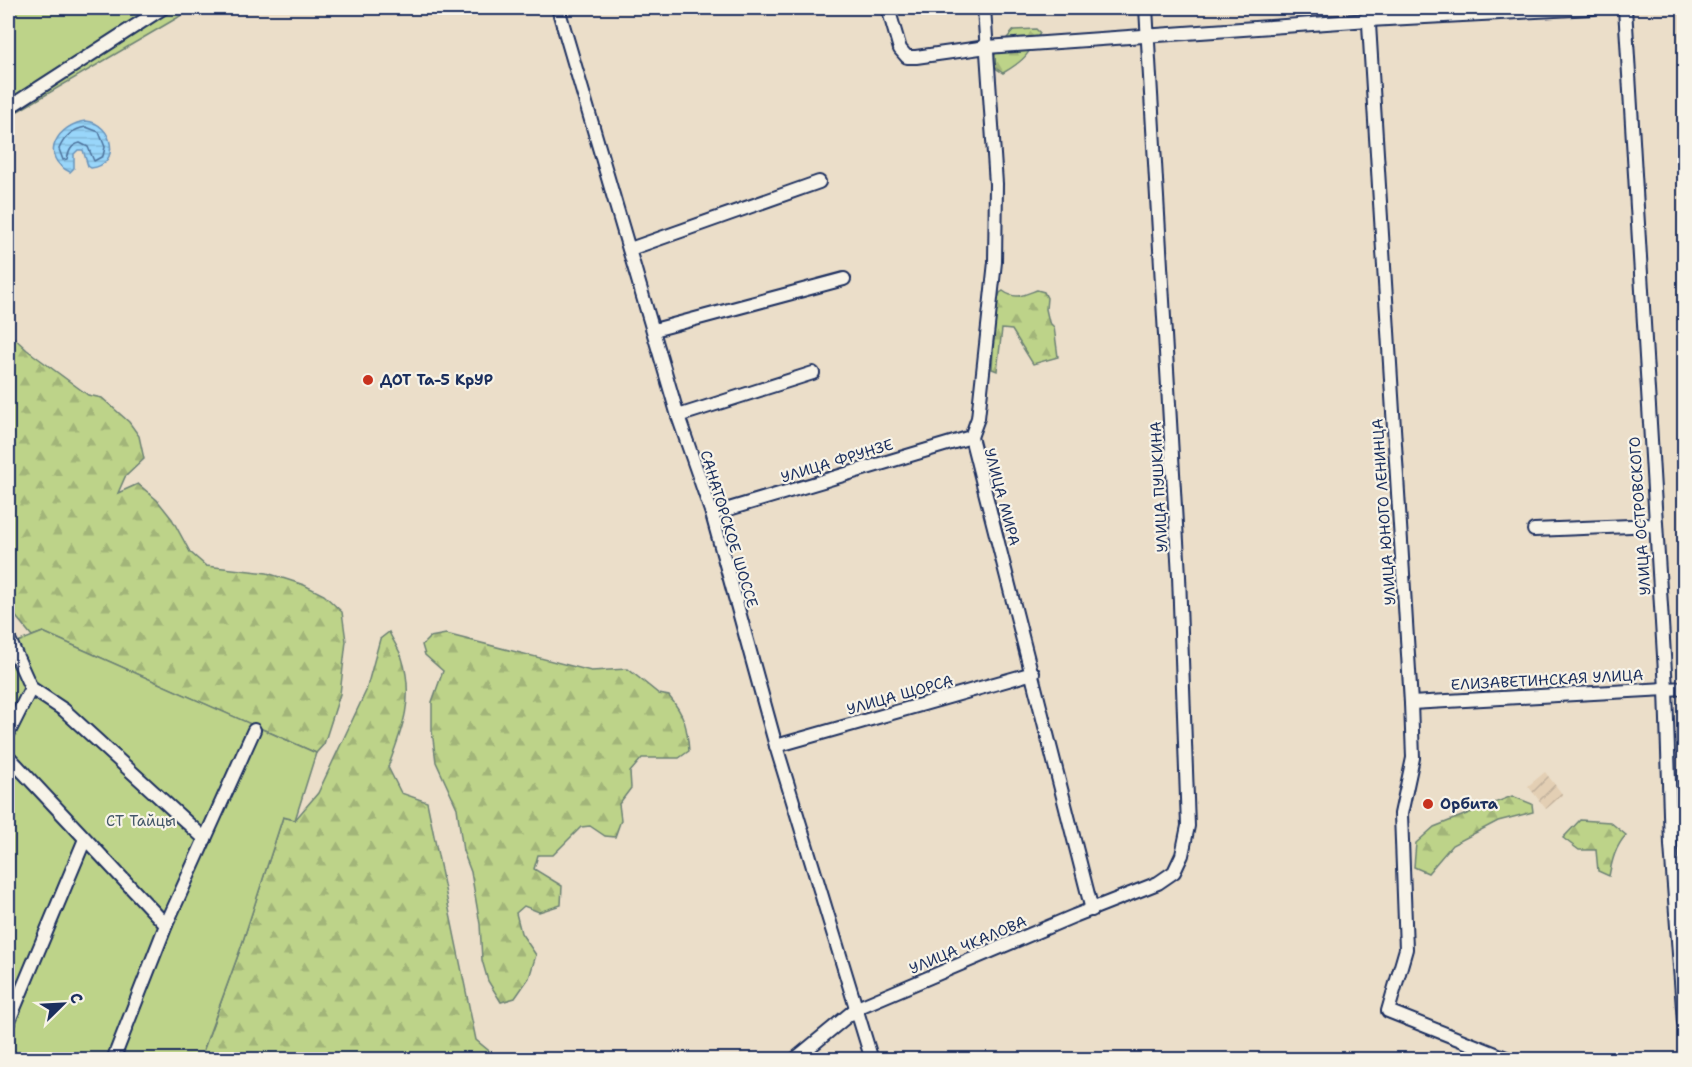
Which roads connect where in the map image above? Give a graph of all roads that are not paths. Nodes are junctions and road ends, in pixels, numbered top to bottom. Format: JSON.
{"nodes":[{"id":1,"x":163,"y":8,"type":"edge"},
{"id":2,"x":558,"y":8,"type":"edge"},
{"id":3,"x":888,"y":8,"type":"edge"},
{"id":4,"x":984,"y":8,"type":"edge"},
{"id":5,"x":1146,"y":8,"type":"edge"},
{"id":6,"x":1593,"y":8,"type":"edge"},
{"id":7,"x":1625,"y":8,"type":"edge"},
{"id":8,"x":1369,"y":14,"type":"edge"},
{"id":9,"x":1148,"y":36,"type":"junction"},
{"id":10,"x":987,"y":47,"type":"junction"},
{"id":11,"x":8,"y":108,"type":"edge"},
{"id":12,"x":819,"y":182,"type":"dead end"},
{"id":13,"x":630,"y":249,"type":"junction"},
{"id":14,"x":844,"y":279,"type":"dead end"},
{"id":15,"x":654,"y":330,"type":"junction"},
{"id":16,"x":813,"y":373,"type":"dead end"},
{"id":17,"x":678,"y":416,"type":"junction"},
{"id":18,"x":971,"y":437,"type":"junction"},
{"id":19,"x":712,"y":514,"type":"junction"},
{"id":20,"x":1655,"y":525,"type":"junction"},
{"id":21,"x":1534,"y":530,"type":"dead end"},
{"id":22,"x":8,"y":637,"type":"edge"},
{"id":23,"x":1033,"y":673,"type":"junction"},
{"id":24,"x":31,"y":688,"type":"junction"},
{"id":25,"x":1684,"y":688,"type":"edge"},
{"id":26,"x":1666,"y":689,"type":"junction"},
{"id":27,"x":1411,"y":703,"type":"junction"},
{"id":28,"x":254,"y":730,"type":"dead end"},
{"id":29,"x":8,"y":734,"type":"edge"},
{"id":30,"x":776,"y":746,"type":"junction"},
{"id":31,"x":8,"y":756,"type":"edge"},
{"id":32,"x":85,"y":839,"type":"junction"},
{"id":33,"x":204,"y":839,"type":"junction"},
{"id":34,"x":1092,"y":910,"type":"junction"},
{"id":35,"x":166,"y":925,"type":"junction"},
{"id":36,"x":856,"y":1008,"type":"junction"},
{"id":37,"x":1684,"y":1022,"type":"edge"},
{"id":38,"x":8,"y":1023,"type":"edge"},
{"id":39,"x":113,"y":1059,"type":"edge"},
{"id":40,"x":794,"y":1059,"type":"edge"},
{"id":41,"x":872,"y":1059,"type":"edge"},
{"id":42,"x":1511,"y":1059,"type":"edge"}],
"edges":[{"from":1,"to":11,"type":"street"},
{"from":2,"to":13,"type":"street","name":"САНАТОРСКОЕ ШОССЕ"},
{"from":3,"to":10,"type":"street"},
{"from":4,"to":10,"type":"street","name":"УЛИЦА МИРА"},
{"from":5,"to":9,"type":"street","name":"УЛИЦА ПУШКИНА"},
{"from":6,"to":8,"type":"street"},
{"from":7,"to":20,"type":"street","name":"УЛИЦА ОСТРОВСКОГО"},
{"from":8,"to":9,"type":"street"},
{"from":8,"to":27,"type":"street","name":"УЛИЦА ЮНОГО ЛЕНИНЦА"},
{"from":9,"to":10,"type":"street"},
{"from":9,"to":34,"type":"street","name":"УЛИЦА ПУШКИНА"},
{"from":10,"to":18,"type":"street","name":"УЛИЦА МИРА"},
{"from":12,"to":13,"type":"street"},
{"from":13,"to":15,"type":"street","name":"САНАТОРСКОЕ ШОССЕ"},
{"from":14,"to":15,"type":"street"},
{"from":15,"to":17,"type":"street","name":"САНАТОРСКОЕ ШОССЕ"},
{"from":16,"to":17,"type":"street"},
{"from":17,"to":19,"type":"street","name":"САНАТОРСКОЕ ШОССЕ"},
{"from":18,"to":19,"type":"street","name":"УЛИЦА ФРУНЗЕ"},
{"from":18,"to":23,"type":"street","name":"УЛИЦА МИРА"},
{"from":19,"to":30,"type":"street","name":"САНАТОРСКОЕ ШОССЕ"},
{"from":20,"to":21,"type":"street"},
{"from":20,"to":26,"type":"street","name":"УЛИЦА ОСТРОВСКОГО"},
{"from":22,"to":24,"type":"street"},
{"from":23,"to":30,"type":"street","name":"УЛИЦА ЩОРСА"},
{"from":23,"to":34,"type":"street","name":"УЛИЦА МИРА"},
{"from":24,"to":29,"type":"street"},
{"from":24,"to":33,"type":"street"},
{"from":25,"to":26,"type":"street","name":"ЕЛИЗАВЕТИНСКАЯ УЛИЦА"},
{"from":26,"to":27,"type":"street","name":"ЕЛИЗАВЕТИНСКАЯ УЛИЦА"},
{"from":26,"to":37,"type":"street","name":"УЛИЦА ОСТРОВСКОГО"},
{"from":27,"to":42,"type":"street","name":"УЛИЦА ЮНОГО ЛЕНИНЦА"},
{"from":28,"to":33,"type":"street"},
{"from":30,"to":36,"type":"street","name":"САНАТОРСКОЕ ШОССЕ"},
{"from":31,"to":32,"type":"street"},
{"from":32,"to":35,"type":"street"},
{"from":32,"to":38,"type":"street"},
{"from":33,"to":35,"type":"street"},
{"from":34,"to":36,"type":"street","name":"УЛИЦА ЧКАЛОВА"},
{"from":35,"to":39,"type":"street"},
{"from":36,"to":40,"type":"street","name":"УЛИЦА ЧКАЛОВА"},
{"from":36,"to":41,"type":"street","name":"САНАТОРСКОЕ ШОССЕ"}]}
